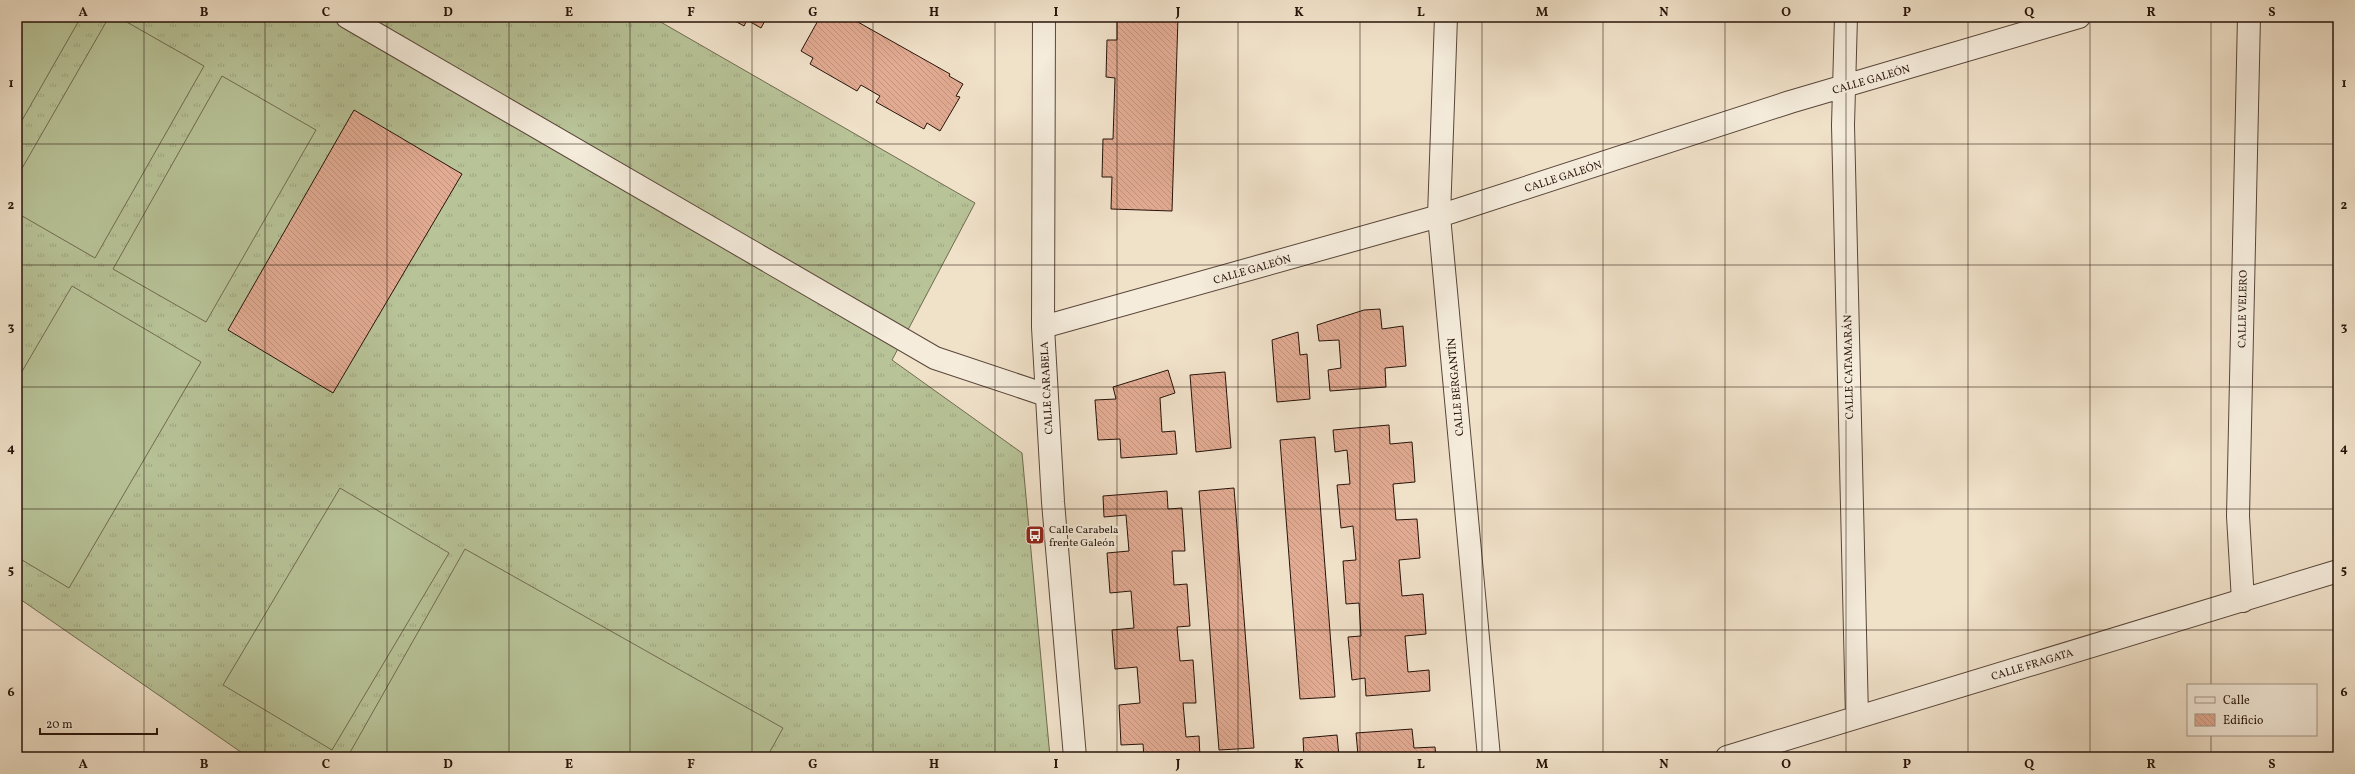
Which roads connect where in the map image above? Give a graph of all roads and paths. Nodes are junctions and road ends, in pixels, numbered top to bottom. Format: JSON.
{"nodes":[{"id":1,"x":347,"y":17,"type":"edge"},
{"id":2,"x":1446,"y":17,"type":"edge"},
{"id":3,"x":1846,"y":17,"type":"edge"},
{"id":4,"x":2079,"y":17,"type":"edge"},
{"id":5,"x":2249,"y":17,"type":"edge"},
{"id":6,"x":1043,"y":18,"type":"edge"},
{"id":7,"x":1844,"y":87,"type":"junction"},
{"id":8,"x":1439,"y":216,"type":"junction"},
{"id":9,"x":1043,"y":327,"type":"junction"},
{"id":10,"x":1046,"y":395,"type":"junction"},
{"id":11,"x":2338,"y":572,"type":"edge"},
{"id":12,"x":2244,"y":601,"type":"junction"},
{"id":13,"x":1857,"y":717,"type":"junction"},
{"id":14,"x":1075,"y":757,"type":"edge"},
{"id":15,"x":1489,"y":757,"type":"edge"},
{"id":16,"x":1726,"y":757,"type":"edge"}],
"edges":[{"from":1,"to":10,"type":"street"},
{"from":2,"to":8,"type":"street","name":"CALLE BERGANTÍN"},
{"from":3,"to":7,"type":"street","name":"CALLE CATAMARÁN"},
{"from":4,"to":7,"type":"street","name":"CALLE GALEÓN"},
{"from":5,"to":12,"type":"street","name":"CALLE VELERO"},
{"from":6,"to":9,"type":"street","name":"CALLE CARABELA"},
{"from":7,"to":8,"type":"street","name":"CALLE GALEÓN"},
{"from":7,"to":13,"type":"street","name":"CALLE CATAMARÁN"},
{"from":8,"to":9,"type":"street","name":"CALLE GALEÓN"},
{"from":8,"to":15,"type":"street","name":"CALLE BERGANTÍN"},
{"from":9,"to":10,"type":"street","name":"CALLE CARABELA"},
{"from":10,"to":14,"type":"street","name":"CALLE CARABELA"},
{"from":11,"to":12,"type":"street","name":"CALLE FRAGATA"},
{"from":12,"to":13,"type":"street","name":"CALLE FRAGATA"},
{"from":13,"to":16,"type":"street","name":"CALLE FRAGATA"}]}
